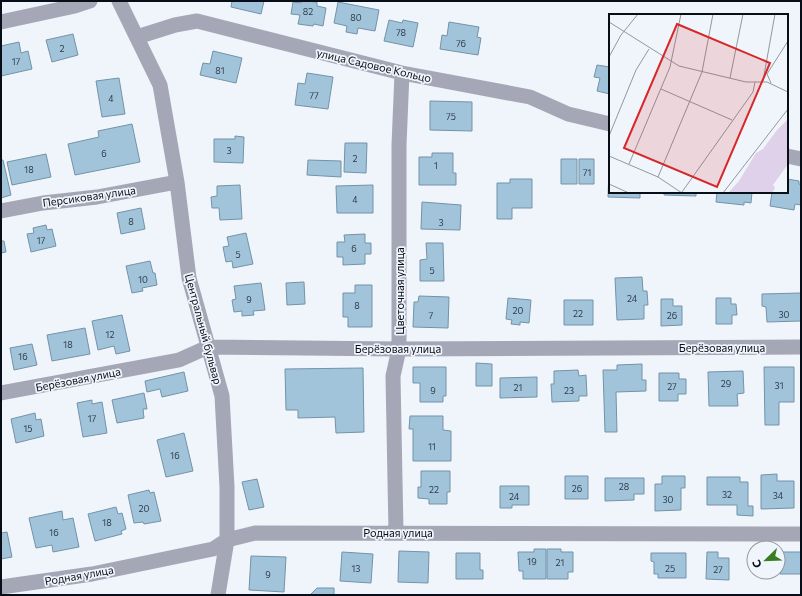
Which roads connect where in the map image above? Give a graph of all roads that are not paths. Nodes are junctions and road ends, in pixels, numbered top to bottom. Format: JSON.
{"nodes":[{"id":1,"x":90,"y":1,"type":"edge"},
{"id":2,"x":119,"y":1,"type":"edge"},
{"id":3,"x":1,"y":22,"type":"edge"},
{"id":4,"x":137,"y":37,"type":"junction"},
{"id":5,"x":402,"y":73,"type":"junction"},
{"id":6,"x":609,"y":124,"type":"edge"},
{"id":7,"x":788,"y":156,"type":"edge"},
{"id":8,"x":801,"y":159,"type":"edge"},
{"id":9,"x":177,"y":182,"type":"junction"},
{"id":10,"x":1,"y":212,"type":"edge"},
{"id":11,"x":208,"y":347,"type":"junction"},
{"id":12,"x":801,"y":347,"type":"edge"},
{"id":13,"x":399,"y":349,"type":"junction"},
{"id":14,"x":1,"y":393,"type":"edge"},
{"id":15,"x":396,"y":532,"type":"junction"},
{"id":16,"x":801,"y":534,"type":"edge"},
{"id":17,"x":227,"y":540,"type":"junction"},
{"id":18,"x":1,"y":587,"type":"edge"},
{"id":19,"x":218,"y":595,"type":"edge"}],
"edges":[{"from":1,"to":3,"type":"street"},
{"from":2,"to":4,"type":"street","name":"Центральный бульвар"},
{"from":4,"to":5,"type":"street","name":"улица Садовое Кольцо"},
{"from":4,"to":9,"type":"street","name":"Центральный бульвар"},
{"from":5,"to":6,"type":"street","name":"улица Садовое Кольцо"},
{"from":5,"to":13,"type":"street","name":"Цветочная улица"},
{"from":7,"to":8,"type":"street"},
{"from":9,"to":10,"type":"street","name":"Персиковая улица"},
{"from":9,"to":11,"type":"street","name":"Центральный бульвар"},
{"from":11,"to":13,"type":"street","name":"Берёзовая улица"},
{"from":11,"to":14,"type":"street","name":"Берёзовая улица"},
{"from":11,"to":17,"type":"street","name":"Центральный бульвар"},
{"from":12,"to":13,"type":"street","name":"Берёзовая улица"},
{"from":13,"to":15,"type":"street","name":"Цветочная улица"},
{"from":15,"to":16,"type":"street","name":"Родная улица"},
{"from":15,"to":17,"type":"street","name":"Родная улица"},
{"from":17,"to":18,"type":"street","name":"Родная улица"},
{"from":17,"to":19,"type":"street","name":"Центральный бульвар"}]}
